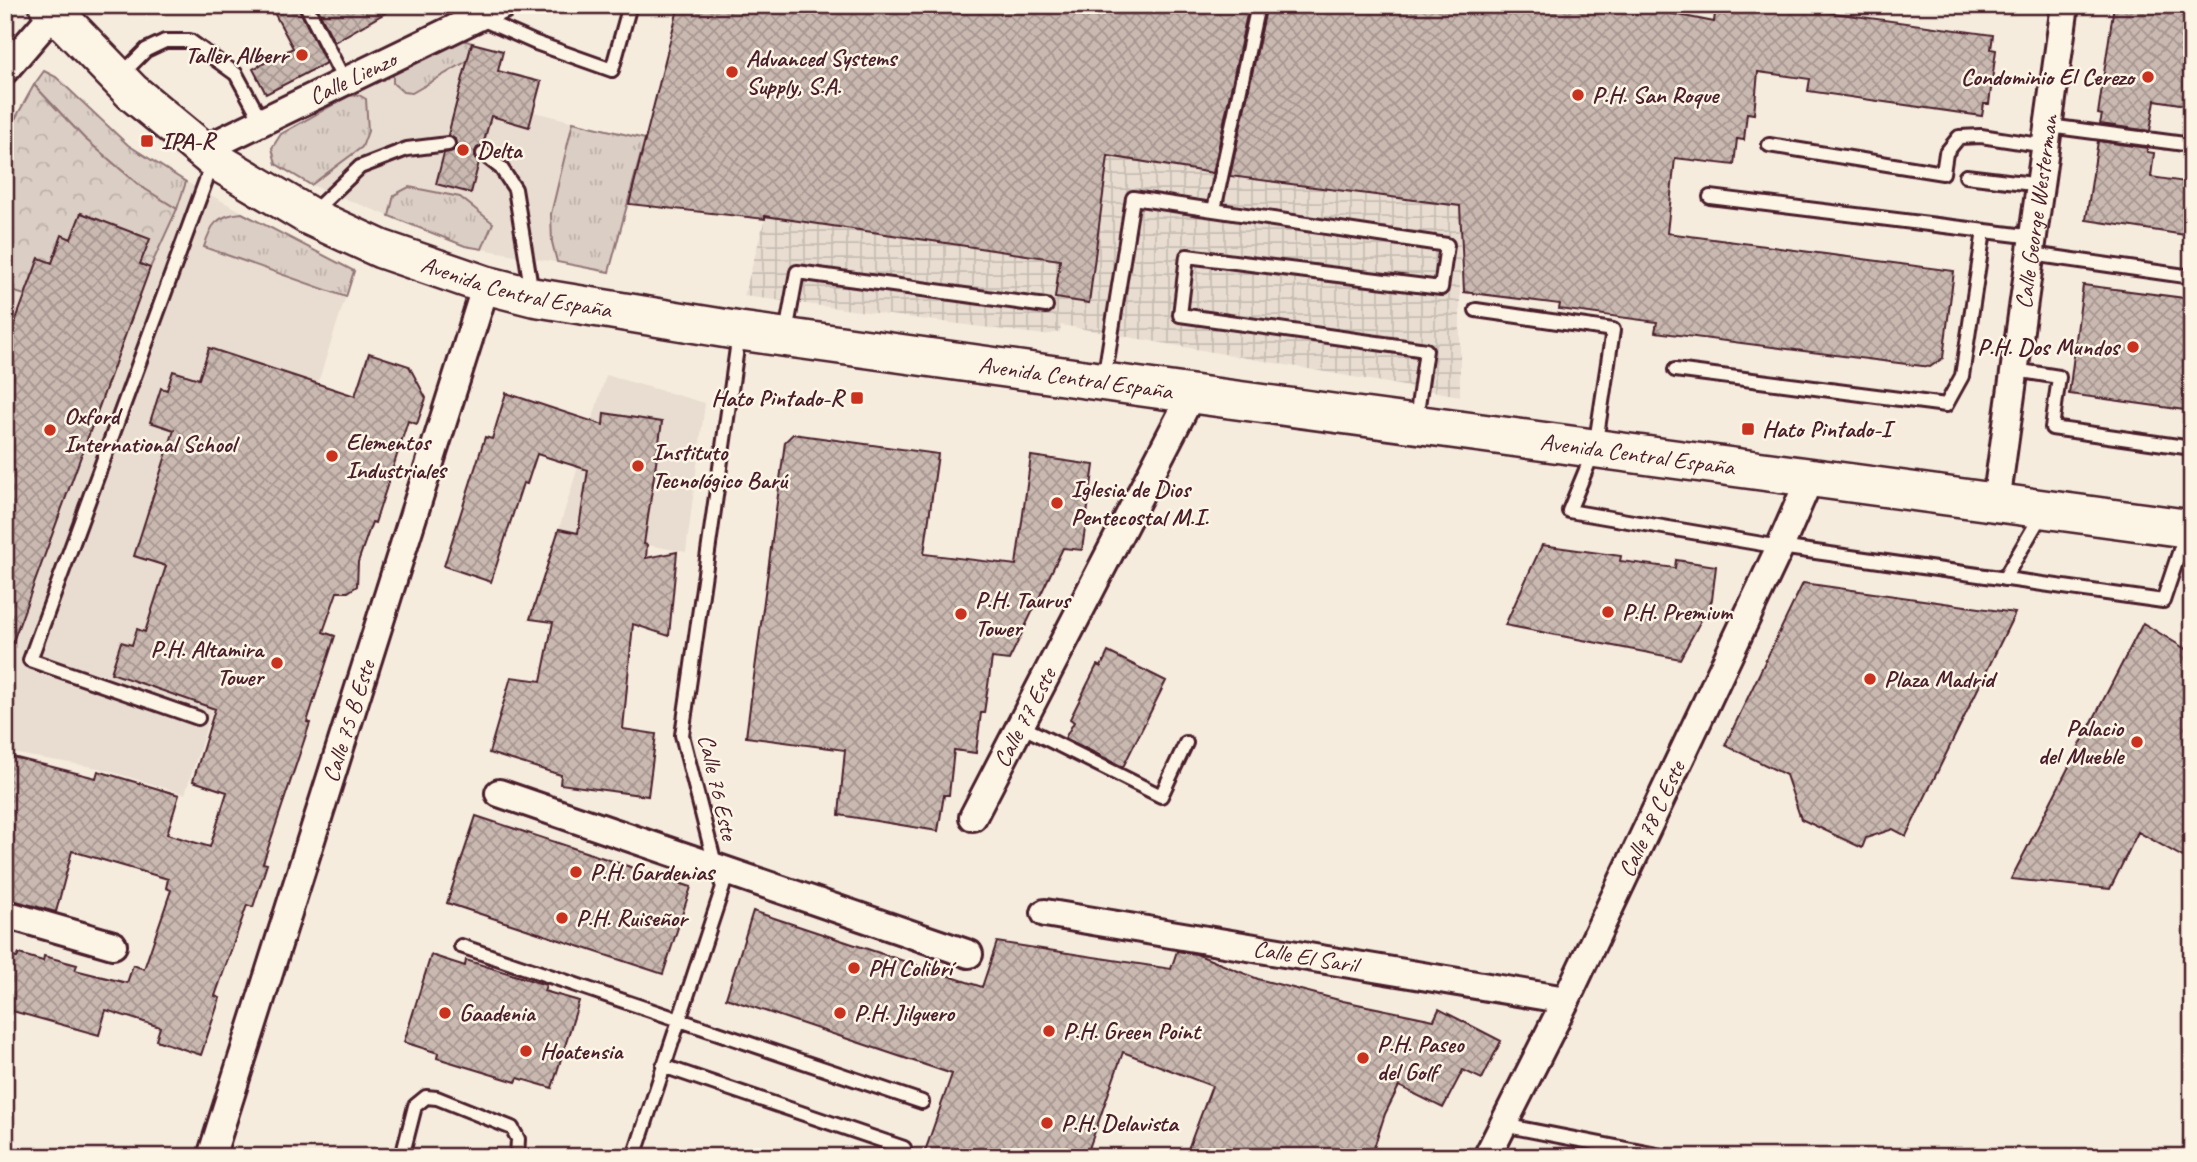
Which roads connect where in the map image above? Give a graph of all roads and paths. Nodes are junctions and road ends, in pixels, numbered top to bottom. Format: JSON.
{"nodes":[{"id":1,"x":306,"y":5,"type":"edge"},
{"id":2,"x":503,"y":5,"type":"edge"},
{"id":3,"x":630,"y":5,"type":"edge"},
{"id":4,"x":1258,"y":5,"type":"edge"},
{"id":5,"x":2065,"y":5,"type":"edge"},
{"id":6,"x":51,"y":9,"type":"edge"},
{"id":7,"x":478,"y":18,"type":"junction"},
{"id":8,"x":5,"y":70,"type":"edge"},
{"id":9,"x":118,"y":78,"type":"junction"},
{"id":10,"x":345,"y":83,"type":"junction"},
{"id":11,"x":262,"y":122,"type":"junction"},
{"id":12,"x":2047,"y":136,"type":"junction"},
{"id":13,"x":447,"y":144,"type":"dead end"},
{"id":14,"x":1769,"y":145,"type":"dead end"},
{"id":15,"x":2192,"y":145,"type":"edge"},
{"id":16,"x":483,"y":154,"type":"dead end"},
{"id":17,"x":208,"y":155,"type":"junction"},
{"id":18,"x":1966,"y":176,"type":"dead end"},
{"id":19,"x":2041,"y":185,"type":"junction"},
{"id":20,"x":1710,"y":197,"type":"dead end"},
{"id":21,"x":1214,"y":210,"type":"junction"},
{"id":22,"x":309,"y":216,"type":"junction"},
{"id":23,"x":1984,"y":231,"type":"junction"},
{"id":24,"x":2033,"y":245,"type":"junction"},
{"id":25,"x":2192,"y":276,"type":"edge"},
{"id":26,"x":486,"y":285,"type":"junction"},
{"id":27,"x":533,"y":297,"type":"junction"},
{"id":28,"x":1046,"y":306,"type":"dead end"},
{"id":29,"x":1476,"y":310,"type":"dead end"},
{"id":30,"x":740,"y":331,"type":"junction"},
{"id":31,"x":786,"y":337,"type":"junction"},
{"id":32,"x":1675,"y":370,"type":"dead end"},
{"id":33,"x":2015,"y":370,"type":"junction"},
{"id":34,"x":1104,"y":382,"type":"junction"},
{"id":35,"x":1192,"y":394,"type":"junction"},
{"id":36,"x":1416,"y":424,"type":"junction"},
{"id":37,"x":1595,"y":448,"type":"junction"},
{"id":38,"x":2192,"y":448,"type":"edge"},
{"id":39,"x":1810,"y":478,"type":"junction"},
{"id":40,"x":1996,"y":503,"type":"junction"},
{"id":41,"x":2045,"y":509,"type":"junction"},
{"id":42,"x":2189,"y":529,"type":"edge"},
{"id":43,"x":1780,"y":547,"type":"junction"},
{"id":44,"x":2004,"y":579,"type":"junction"},
{"id":45,"x":198,"y":718,"type":"dead end"},
{"id":46,"x":1021,"y":726,"type":"junction"},
{"id":47,"x":1186,"y":743,"type":"dead end"},
{"id":48,"x":499,"y":793,"type":"dead end"},
{"id":49,"x":973,"y":817,"type":"dead end"},
{"id":50,"x":716,"y":868,"type":"junction"},
{"id":51,"x":1045,"y":913,"type":"dead end"},
{"id":52,"x":5,"y":914,"type":"edge"},
{"id":53,"x":113,"y":945,"type":"dead end"},
{"id":54,"x":461,"y":947,"type":"dead end"},
{"id":55,"x":969,"y":954,"type":"dead end"},
{"id":56,"x":1566,"y":1000,"type":"junction"},
{"id":57,"x":678,"y":1020,"type":"junction"},
{"id":58,"x":663,"y":1066,"type":"junction"},
{"id":59,"x":922,"y":1102,"type":"dead end"},
{"id":60,"x":1503,"y":1125,"type":"junction"},
{"id":61,"x":904,"y":1148,"type":"dead end"},
{"id":62,"x":211,"y":1157,"type":"edge"},
{"id":63,"x":402,"y":1157,"type":"edge"},
{"id":64,"x":517,"y":1157,"type":"edge"},
{"id":65,"x":634,"y":1157,"type":"edge"},
{"id":66,"x":1487,"y":1157,"type":"edge"},
{"id":67,"x":1667,"y":1157,"type":"edge"}],
"edges":[{"from":1,"to":10,"type":"lane"},
{"from":2,"to":7,"type":"street","name":"Calle Lienzo"},
{"from":3,"to":7,"type":"lane"},
{"from":4,"to":21,"type":"lane"},
{"from":5,"to":12,"type":"street","name":"Calle George Westerman"},
{"from":6,"to":8,"type":"street"},
{"from":6,"to":9,"type":"main road","name":"Avenida Central España"},
{"from":7,"to":10,"type":"street","name":"Calle Lienzo"},
{"from":9,"to":11,"type":"lane"},
{"from":9,"to":17,"type":"main road","name":"Avenida Central España"},
{"from":10,"to":11,"type":"street","name":"Calle Lienzo"},
{"from":11,"to":17,"type":"street","name":"Calle Lienzo"},
{"from":12,"to":14,"type":"lane"},
{"from":12,"to":15,"type":"lane"},
{"from":12,"to":19,"type":"street","name":"Calle George Westerman"},
{"from":13,"to":22,"type":"lane"},
{"from":16,"to":27,"type":"lane"},
{"from":17,"to":22,"type":"main road","name":"Avenida Central España"},
{"from":17,"to":45,"type":"lane"},
{"from":18,"to":19,"type":"lane"},
{"from":19,"to":24,"type":"street","name":"Calle George Westerman"},
{"from":20,"to":23,"type":"lane"},
{"from":21,"to":34,"type":"lane"},
{"from":21,"to":36,"type":"lane"},
{"from":22,"to":26,"type":"main road","name":"Avenida Central España"},
{"from":23,"to":24,"type":"lane"},
{"from":23,"to":32,"type":"lane"},
{"from":24,"to":25,"type":"lane"},
{"from":24,"to":33,"type":"street","name":"Calle George Westerman"},
{"from":26,"to":27,"type":"main road","name":"Avenida Central España"},
{"from":26,"to":62,"type":"street","name":"Calle 75 B Este"},
{"from":27,"to":30,"type":"main road","name":"Avenida Central España"},
{"from":28,"to":31,"type":"lane"},
{"from":29,"to":37,"type":"lane"},
{"from":30,"to":31,"type":"main road","name":"Avenida Central España"},
{"from":30,"to":50,"type":"lane","name":"Calle 76 Este"},
{"from":31,"to":34,"type":"main road","name":"Avenida Central España"},
{"from":33,"to":38,"type":"lane"},
{"from":33,"to":40,"type":"street","name":"Calle George Westerman"},
{"from":34,"to":35,"type":"main road","name":"Avenida Central España"},
{"from":35,"to":36,"type":"main road","name":"Avenida Central España"},
{"from":35,"to":46,"type":"street","name":"Calle 77 Este"},
{"from":36,"to":37,"type":"main road","name":"Avenida Central España"},
{"from":37,"to":39,"type":"main road","name":"Avenida Central España"},
{"from":37,"to":43,"type":"lane"},
{"from":39,"to":40,"type":"main road","name":"Avenida Central España"},
{"from":39,"to":43,"type":"street","name":"Calle 78 C Este"},
{"from":40,"to":41,"type":"main road","name":"Avenida Central España"},
{"from":41,"to":42,"type":"main road","name":"Avenida Central España"},
{"from":41,"to":44,"type":"lane"},
{"from":42,"to":44,"type":"lane"},
{"from":43,"to":44,"type":"lane"},
{"from":43,"to":56,"type":"street","name":"Calle 78 C Este"},
{"from":46,"to":47,"type":"lane"},
{"from":46,"to":49,"type":"street","name":"Calle 77 Este"},
{"from":48,"to":50,"type":"street"},
{"from":50,"to":55,"type":"street"},
{"from":50,"to":57,"type":"lane","name":"Calle 76 Este"},
{"from":51,"to":56,"type":"street","name":"Calle El Saril"},
{"from":52,"to":53,"type":"street"},
{"from":54,"to":57,"type":"lane"},
{"from":56,"to":60,"type":"street","name":"Calle 78 C Este"},
{"from":57,"to":58,"type":"lane","name":"Calle 76 Este"},
{"from":57,"to":59,"type":"lane"},
{"from":58,"to":61,"type":"lane"},
{"from":58,"to":65,"type":"lane","name":"Calle 76 Este"},
{"from":60,"to":66,"type":"street","name":"Calle 78 C Este"},
{"from":60,"to":67,"type":"lane"},
{"from":63,"to":64,"type":"lane"}]}
